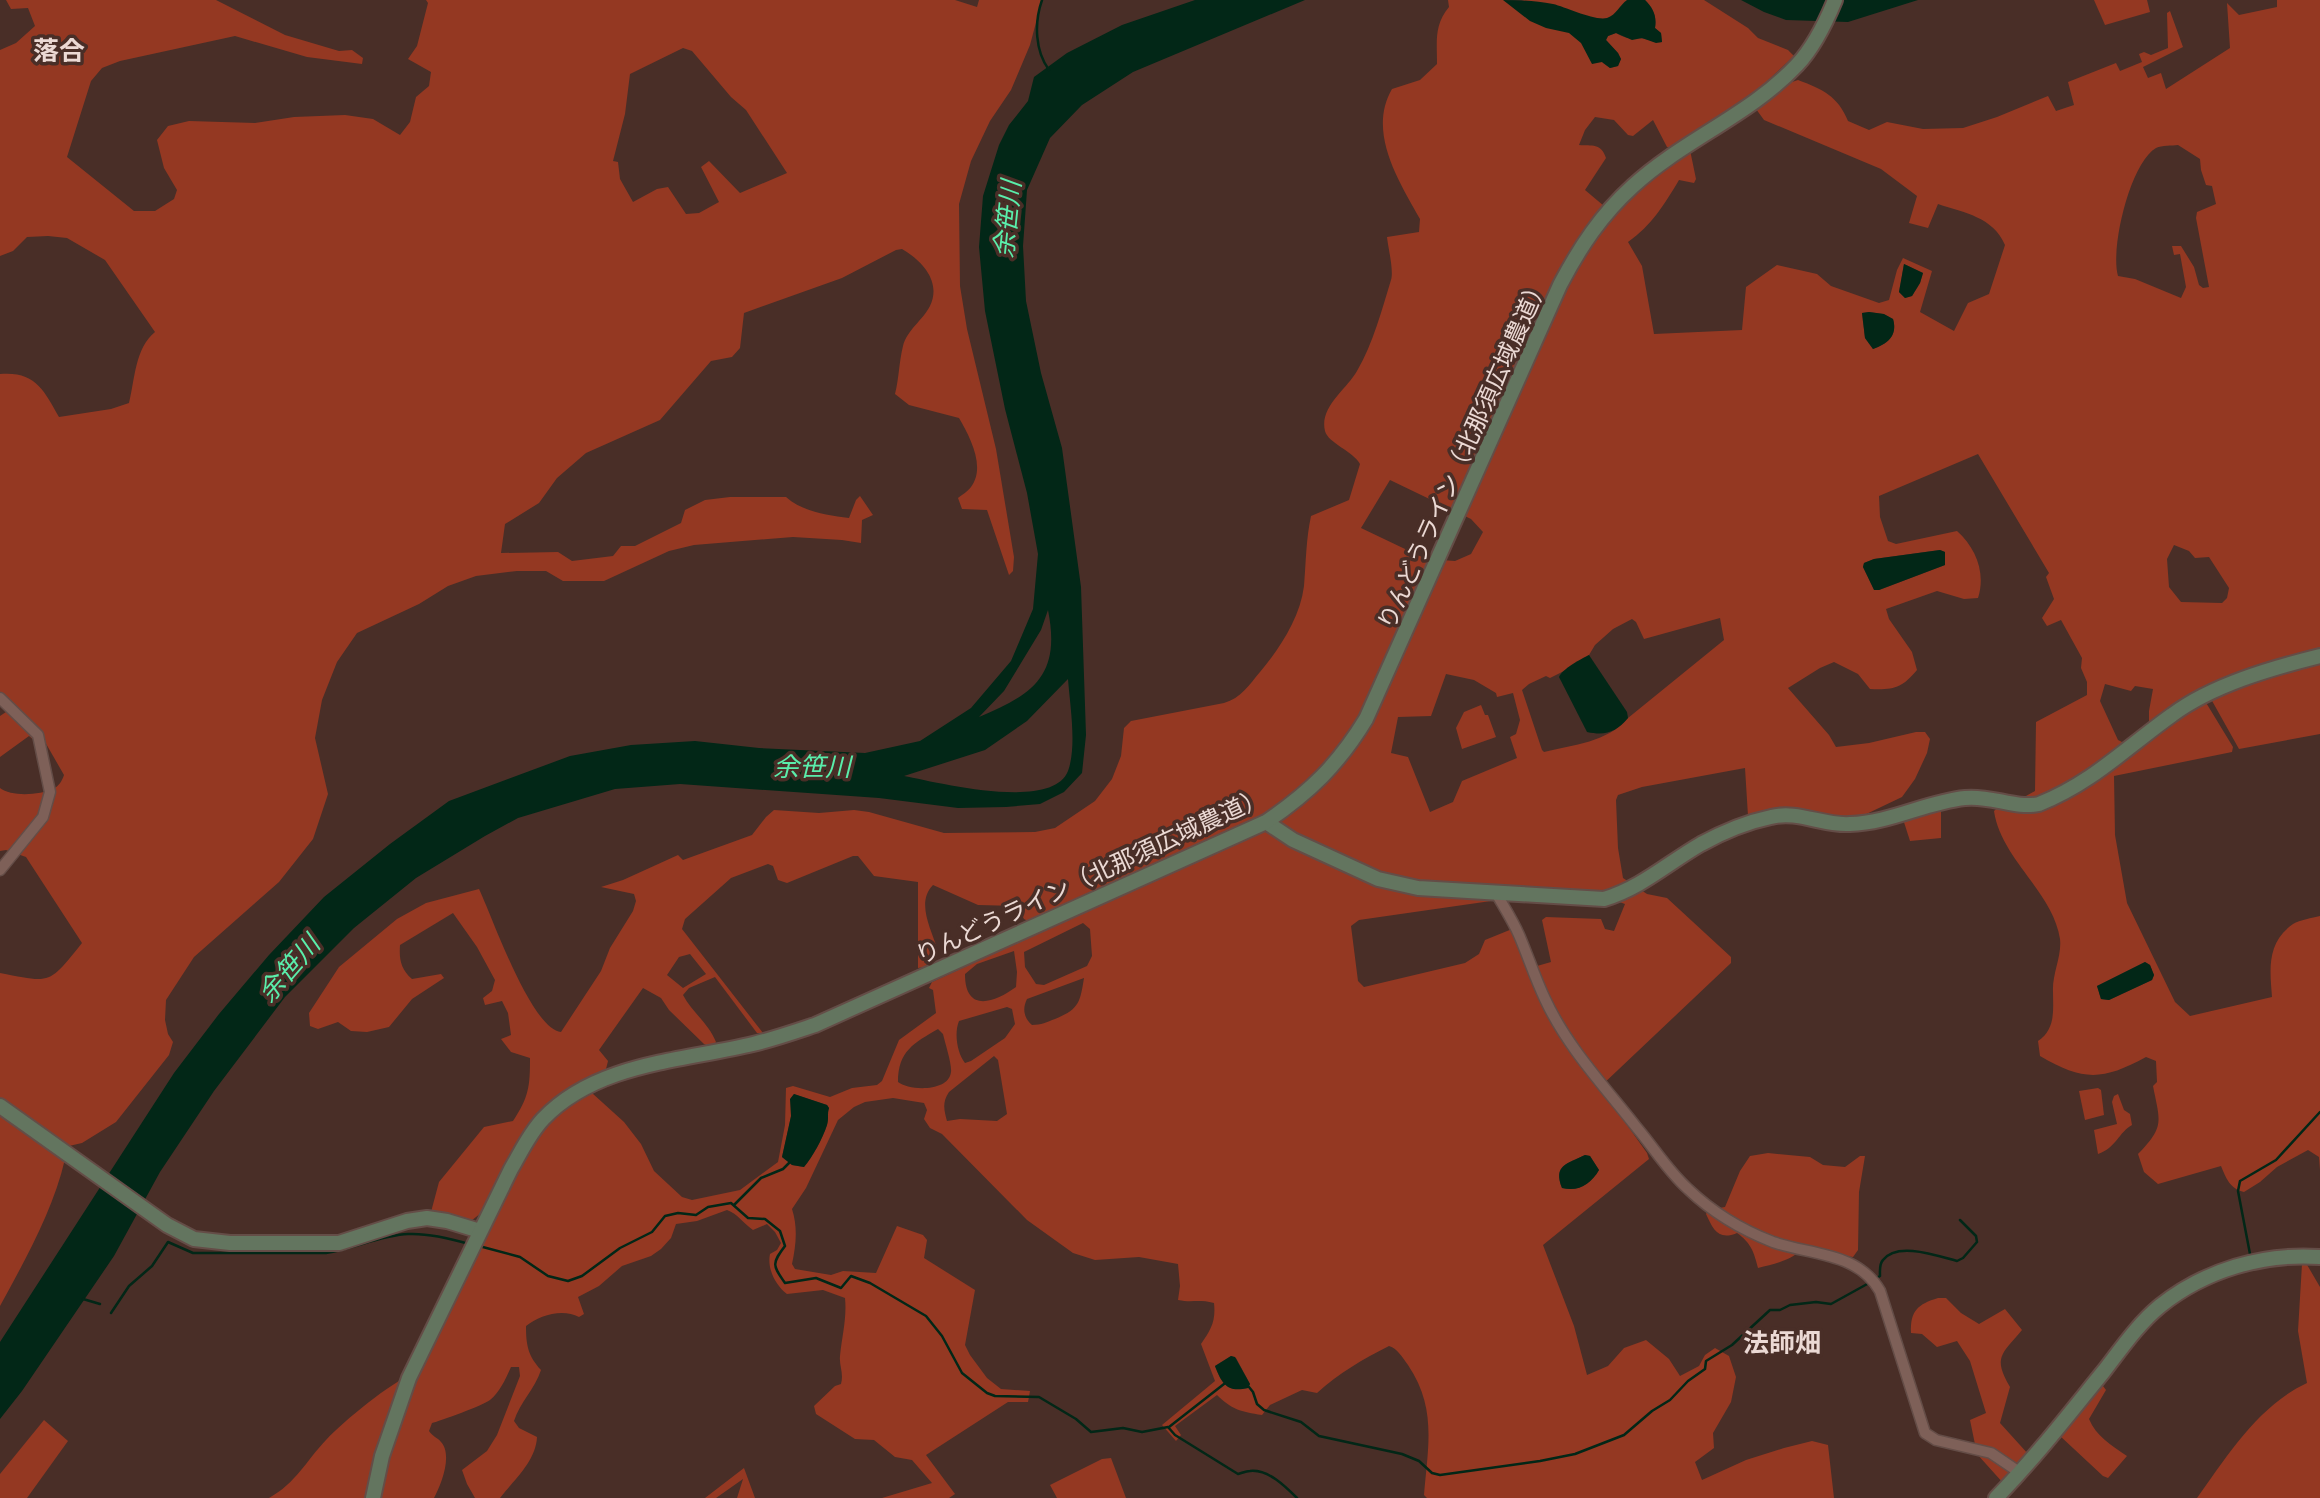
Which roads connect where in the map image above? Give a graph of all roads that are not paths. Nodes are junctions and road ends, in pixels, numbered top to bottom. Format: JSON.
{"nodes":[{"id":1,"x":1835,"y":0,"type":"edge"},
{"id":2,"x":2320,"y":656,"type":"edge"},
{"id":3,"x":0,"y":698,"type":"edge"},
{"id":4,"x":1266,"y":822,"type":"junction"},
{"id":5,"x":0,"y":870,"type":"edge"},
{"id":6,"x":1496,"y":893,"type":"junction"},
{"id":7,"x":0,"y":1105,"type":"edge"},
{"id":8,"x":480,"y":1231,"type":"junction"},
{"id":9,"x":2320,"y":1257,"type":"edge"},
{"id":10,"x":2019,"y":1472,"type":"junction"},
{"id":11,"x":373,"y":1498,"type":"edge"},
{"id":12,"x":1996,"y":1498,"type":"edge"}],
"edges":[{"from":1,"to":4,"type":"street","name":"りんどうライン（北那須広域農道）"},
{"from":2,"to":6,"type":"street"},
{"from":3,"to":5,"type":"street"},
{"from":4,"to":6,"type":"street"},
{"from":4,"to":8,"type":"street","name":"りんどうライン（北那須広域農道）"},
{"from":6,"to":10,"type":"street"},
{"from":7,"to":8,"type":"street"},
{"from":8,"to":11,"type":"street","name":"りんどうライン（北那須広域農道）"},
{"from":9,"to":10,"type":"street"},
{"from":10,"to":12,"type":"street"}]}
